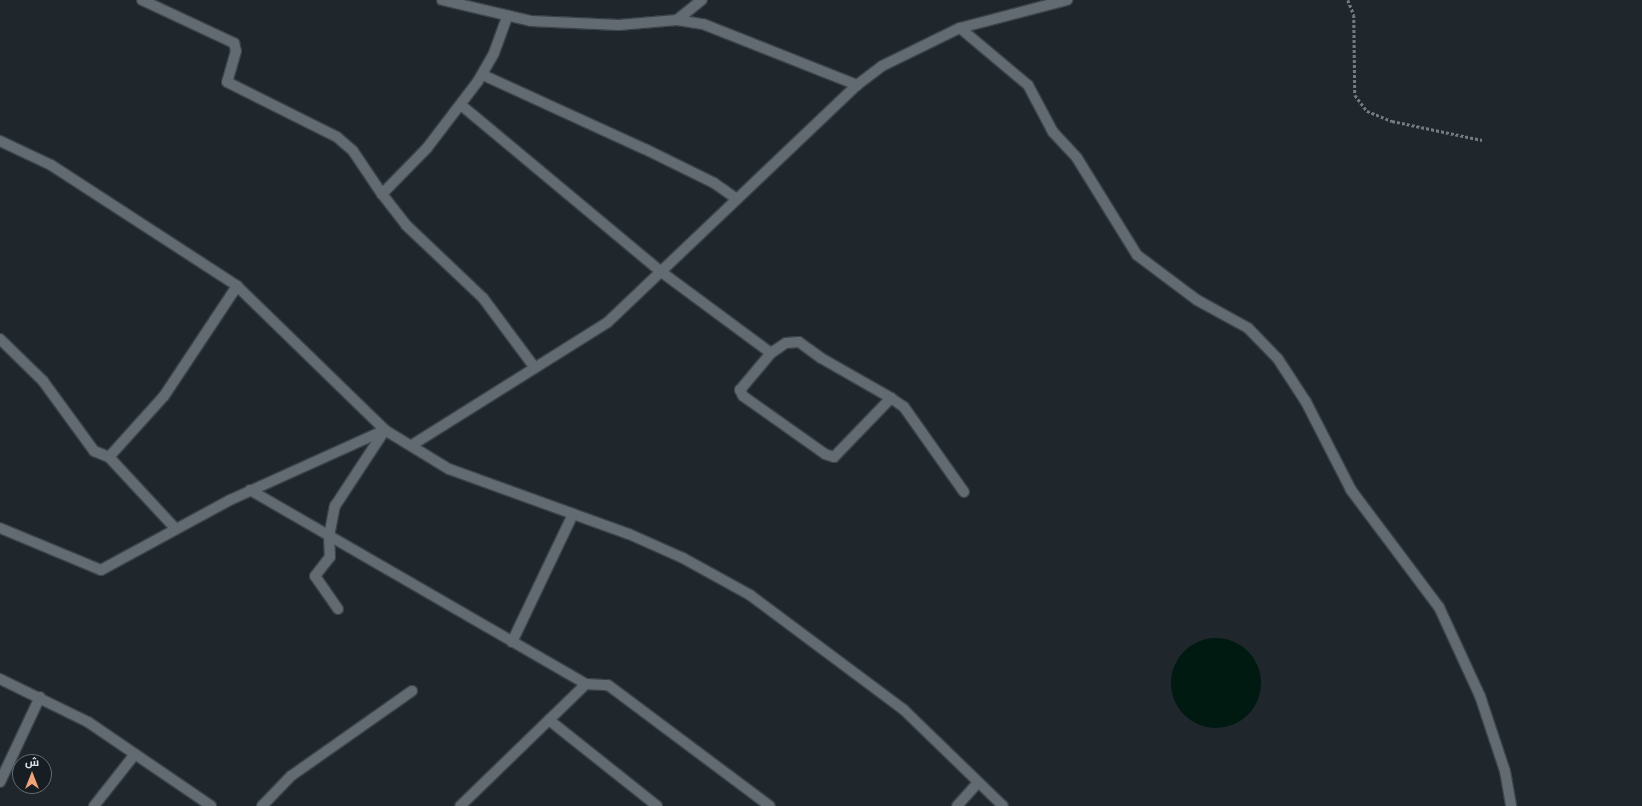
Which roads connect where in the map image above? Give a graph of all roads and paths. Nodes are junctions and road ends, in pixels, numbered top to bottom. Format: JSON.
{"nodes":[{"id":1,"x":142,"y":0,"type":"edge"},
{"id":2,"x":442,"y":0,"type":"edge"},
{"id":3,"x":702,"y":0,"type":"edge"},
{"id":4,"x":1067,"y":0,"type":"edge"},
{"id":5,"x":1348,"y":0,"type":"edge"},
{"id":6,"x":507,"y":17,"type":"junction"},
{"id":7,"x":677,"y":20,"type":"junction"},
{"id":8,"x":960,"y":28,"type":"junction"},
{"id":9,"x":483,"y":75,"type":"junction"},
{"id":10,"x":857,"y":85,"type":"junction"},
{"id":11,"x":461,"y":105,"type":"junction"},
{"id":12,"x":0,"y":140,"type":"edge"},
{"id":13,"x":1482,"y":140,"type":"dead end"},
{"id":14,"x":382,"y":194,"type":"junction"},
{"id":15,"x":737,"y":199,"type":"junction"},
{"id":16,"x":660,"y":272,"type":"junction"},
{"id":17,"x":237,"y":286,"type":"junction"},
{"id":18,"x":0,"y":339,"type":"edge"},
{"id":19,"x":771,"y":353,"type":"junction"},
{"id":20,"x":535,"y":368,"type":"junction"},
{"id":21,"x":891,"y":398,"type":"junction"},
{"id":22,"x":385,"y":430,"type":"junction"},
{"id":23,"x":412,"y":445,"type":"junction"},
{"id":24,"x":109,"y":457,"type":"junction"},
{"id":25,"x":250,"y":490,"type":"junction"},
{"id":26,"x":964,"y":492,"type":"dead end"},
{"id":27,"x":573,"y":514,"type":"junction"},
{"id":28,"x":0,"y":528,"type":"edge"},
{"id":29,"x":176,"y":529,"type":"junction"},
{"id":30,"x":328,"y":536,"type":"junction"},
{"id":31,"x":338,"y":609,"type":"dead end"},
{"id":32,"x":512,"y":642,"type":"junction"},
{"id":33,"x":0,"y":679,"type":"edge"},
{"id":34,"x":586,"y":684,"type":"junction"},
{"id":35,"x":412,"y":691,"type":"dead end"},
{"id":36,"x":40,"y":697,"type":"junction"},
{"id":37,"x":549,"y":720,"type":"junction"},
{"id":38,"x":136,"y":754,"type":"junction"},
{"id":39,"x":0,"y":782,"type":"edge"},
{"id":40,"x":978,"y":783,"type":"junction"},
{"id":41,"x":94,"y":806,"type":"edge"},
{"id":42,"x":211,"y":806,"type":"edge"},
{"id":43,"x":262,"y":806,"type":"edge"},
{"id":44,"x":460,"y":806,"type":"edge"},
{"id":45,"x":657,"y":806,"type":"edge"},
{"id":46,"x":770,"y":806,"type":"edge"},
{"id":47,"x":957,"y":806,"type":"edge"},
{"id":48,"x":1003,"y":806,"type":"edge"},
{"id":49,"x":1511,"y":806,"type":"edge"}],
"edges":[{"from":1,"to":14,"type":"street"},
{"from":2,"to":6,"type":"street"},
{"from":3,"to":7,"type":"street"},
{"from":4,"to":8,"type":"street"},
{"from":5,"to":13,"type":"path"},
{"from":6,"to":7,"type":"street"},
{"from":6,"to":9,"type":"street"},
{"from":7,"to":10,"type":"street"},
{"from":8,"to":10,"type":"street"},
{"from":8,"to":49,"type":"street"},
{"from":9,"to":11,"type":"street"},
{"from":9,"to":15,"type":"street"},
{"from":10,"to":15,"type":"street"},
{"from":11,"to":14,"type":"street"},
{"from":11,"to":16,"type":"street"},
{"from":12,"to":17,"type":"street"},
{"from":14,"to":20,"type":"street"},
{"from":15,"to":16,"type":"street"},
{"from":16,"to":19,"type":"street"},
{"from":16,"to":20,"type":"street"},
{"from":17,"to":22,"type":"street"},
{"from":17,"to":24,"type":"street"},
{"from":18,"to":24,"type":"street"},
{"from":19,"to":21,"type":"street"},
{"from":19,"to":21,"type":"street"},
{"from":20,"to":23,"type":"street"},
{"from":21,"to":26,"type":"street"},
{"from":22,"to":23,"type":"street"},
{"from":22,"to":25,"type":"street"},
{"from":22,"to":30,"type":"street"},
{"from":23,"to":27,"type":"street"},
{"from":24,"to":29,"type":"street"},
{"from":25,"to":29,"type":"street"},
{"from":25,"to":30,"type":"street"},
{"from":27,"to":32,"type":"street"},
{"from":27,"to":40,"type":"street"},
{"from":28,"to":29,"type":"street"},
{"from":30,"to":31,"type":"street"},
{"from":30,"to":32,"type":"street"},
{"from":32,"to":34,"type":"street"},
{"from":33,"to":36,"type":"street"},
{"from":34,"to":37,"type":"street"},
{"from":34,"to":46,"type":"street"},
{"from":35,"to":43,"type":"street"},
{"from":36,"to":38,"type":"street"},
{"from":36,"to":39,"type":"street"},
{"from":37,"to":44,"type":"street"},
{"from":37,"to":45,"type":"street"},
{"from":38,"to":41,"type":"street"},
{"from":38,"to":42,"type":"street"},
{"from":40,"to":47,"type":"street"},
{"from":40,"to":48,"type":"street"}]}
